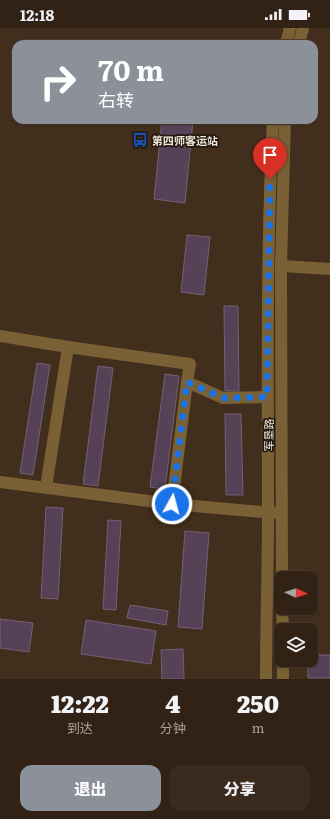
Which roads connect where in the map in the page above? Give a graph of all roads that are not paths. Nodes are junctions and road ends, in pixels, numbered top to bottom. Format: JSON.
{"nodes":[{"id":1,"x":290,"y":28,"type":"edge"},
{"id":2,"x":303,"y":28,"type":"edge"},
{"id":3,"x":287,"y":40,"type":"edge"},
{"id":4,"x":300,"y":40,"type":"edge"},
{"id":5,"x":273,"y":124,"type":"edge"},
{"id":6,"x":285,"y":124,"type":"edge"},
{"id":7,"x":280,"y":266,"type":"junction"},
{"id":8,"x":330,"y":269,"type":"edge"},
{"id":9,"x":0,"y":336,"type":"edge"},
{"id":10,"x":68,"y":347,"type":"junction"},
{"id":11,"x":187,"y":382,"type":"junction"},
{"id":12,"x":267,"y":397,"type":"junction"},
{"id":13,"x":0,"y":482,"type":"edge"},
{"id":14,"x":46,"y":487,"type":"junction"},
{"id":15,"x":172,"y":504,"type":"junction"},
{"id":16,"x":282,"y":512,"type":"junction"},
{"id":17,"x":268,"y":513,"type":"junction"},
{"id":18,"x":282,"y":571,"type":"edge"},
{"id":19,"x":283,"y":667,"type":"edge"},
{"id":20,"x":266,"y":679,"type":"edge"},
{"id":21,"x":283,"y":679,"type":"edge"}],
"edges":[{"from":1,"to":3,"type":"street"},
{"from":2,"to":4,"type":"street"},
{"from":5,"to":12,"type":"street","name":"军垦路"},
{"from":6,"to":7,"type":"street","name":"军垦路"},
{"from":7,"to":8,"type":"street"},
{"from":7,"to":16,"type":"street","name":"军垦路"},
{"from":9,"to":10,"type":"street"},
{"from":10,"to":11,"type":"street"},
{"from":10,"to":14,"type":"street"},
{"from":11,"to":12,"type":"street"},
{"from":11,"to":15,"type":"street"},
{"from":12,"to":17,"type":"street","name":"军垦路"},
{"from":13,"to":14,"type":"street"},
{"from":14,"to":15,"type":"street"},
{"from":15,"to":17,"type":"street"},
{"from":16,"to":17,"type":"street"},
{"from":16,"to":18,"type":"street","name":"军垦路"},
{"from":17,"to":20,"type":"street","name":"军垦路"},
{"from":19,"to":21,"type":"street"}]}
